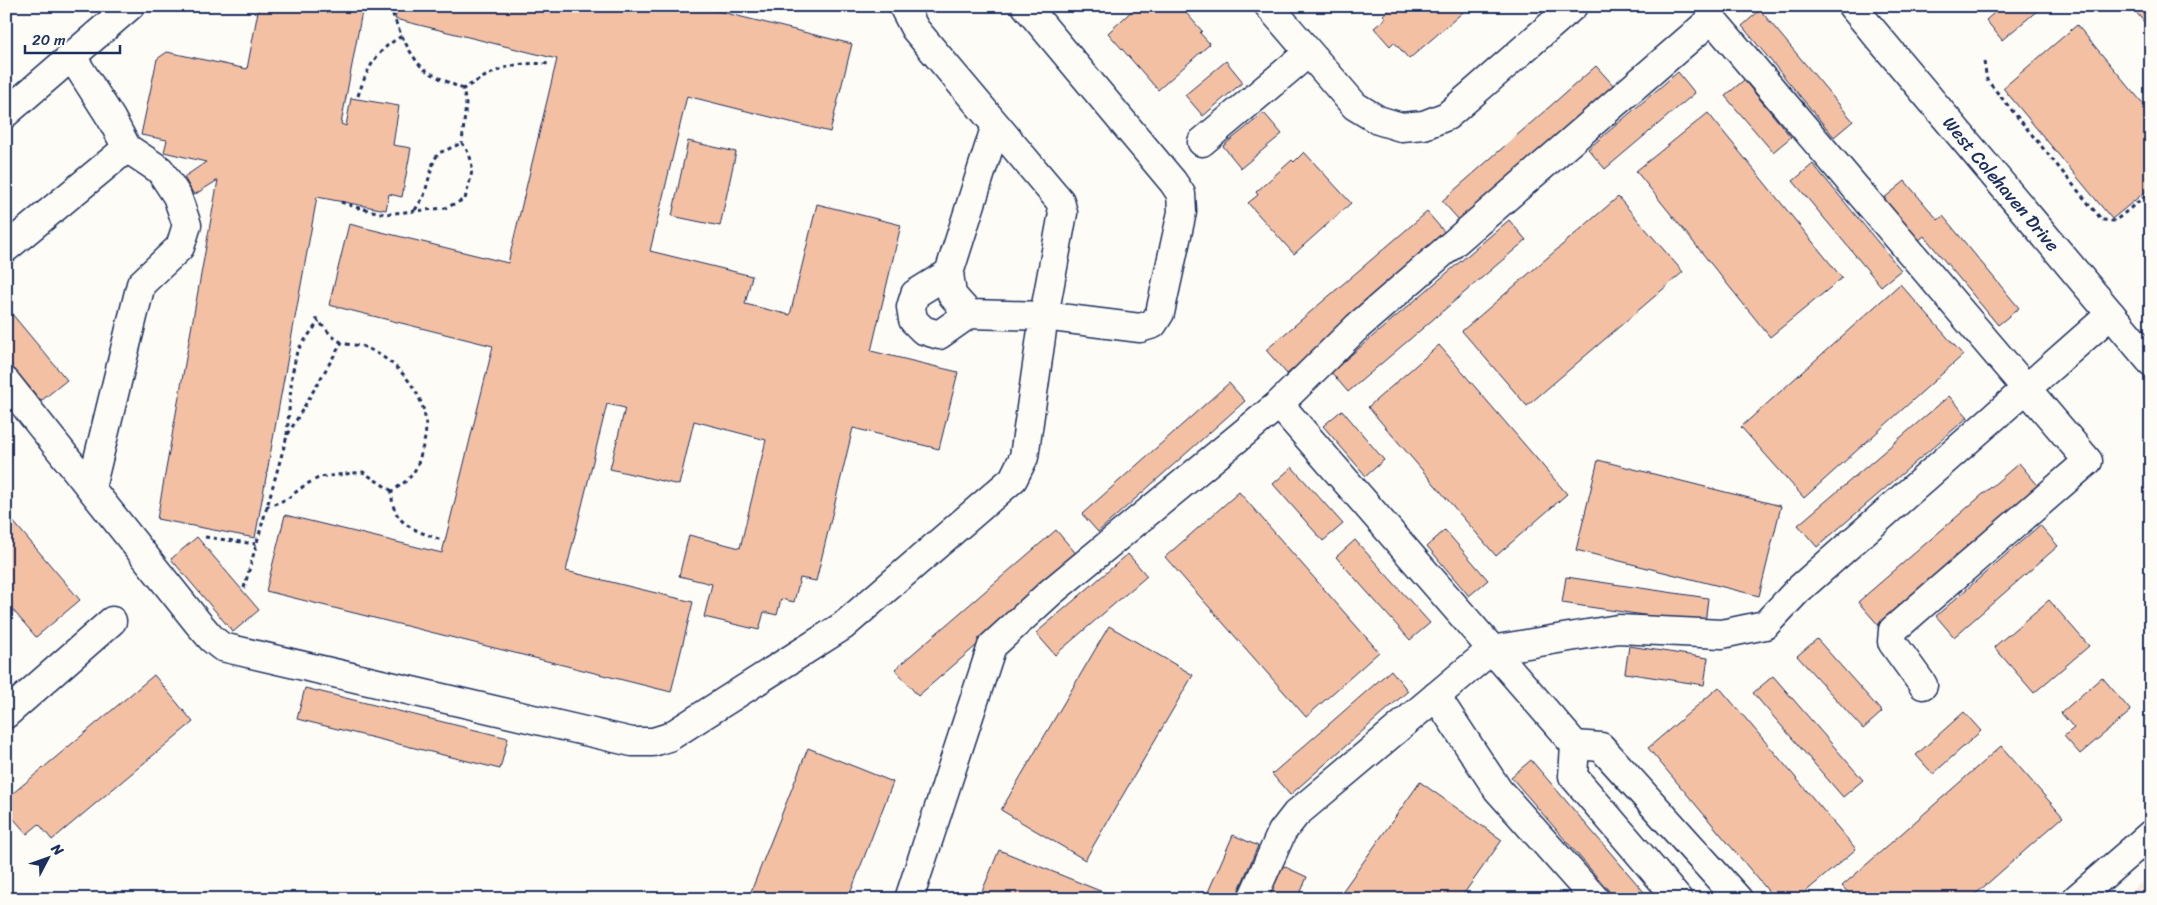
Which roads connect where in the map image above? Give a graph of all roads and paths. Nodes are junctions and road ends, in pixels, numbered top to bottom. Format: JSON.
{"nodes":[{"id":1,"x":130,"y":6,"type":"edge"},
{"id":2,"x":391,"y":6,"type":"edge"},
{"id":3,"x":902,"y":6,"type":"edge"},
{"id":4,"x":1026,"y":6,"type":"edge"},
{"id":5,"x":1269,"y":6,"type":"edge"},
{"id":6,"x":1573,"y":6,"type":"edge"},
{"id":7,"x":1852,"y":6,"type":"edge"},
{"id":8,"x":402,"y":36,"type":"junction"},
{"id":9,"x":1308,"y":53,"type":"junction"},
{"id":10,"x":72,"y":57,"type":"junction"},
{"id":11,"x":1984,"y":62,"type":"dead end"},
{"id":12,"x":551,"y":64,"type":"dead end"},
{"id":13,"x":463,"y":89,"type":"junction"},
{"id":14,"x":358,"y":96,"type":"dead end"},
{"id":15,"x":7,"y":110,"type":"edge"},
{"id":16,"x":996,"y":125,"type":"junction"},
{"id":17,"x":1202,"y":142,"type":"dead end"},
{"id":18,"x":462,"y":143,"type":"junction"},
{"id":19,"x":127,"y":148,"type":"junction"},
{"id":20,"x":2151,"y":191,"type":"edge"},
{"id":21,"x":341,"y":202,"type":"dead end"},
{"id":22,"x":415,"y":211,"type":"junction"},
{"id":23,"x":6,"y":248,"type":"edge"},
{"id":24,"x":949,"y":273,"type":"junction"},
{"id":25,"x":969,"y":314,"type":"junction"},
{"id":26,"x":2111,"y":314,"type":"junction"},
{"id":27,"x":1044,"y":316,"type":"junction"},
{"id":28,"x":342,"y":342,"type":"junction"},
{"id":29,"x":2151,"y":362,"type":"edge"},
{"id":30,"x":6,"y":382,"type":"edge"},
{"id":31,"x":2026,"y":390,"type":"junction"},
{"id":32,"x":1279,"y":404,"type":"junction"},
{"id":33,"x":286,"y":436,"type":"junction"},
{"id":34,"x":91,"y":488,"type":"junction"},
{"id":35,"x":392,"y":492,"type":"junction"},
{"id":36,"x":266,"y":507,"type":"junction"},
{"id":37,"x":205,"y":537,"type":"dead end"},
{"id":38,"x":441,"y":540,"type":"dead end"},
{"id":39,"x":256,"y":544,"type":"junction"},
{"id":40,"x":244,"y":588,"type":"dead end"},
{"id":41,"x":112,"y":621,"type":"dead end"},
{"id":42,"x":1491,"y":650,"type":"junction"},
{"id":43,"x":1923,"y":685,"type":"dead end"},
{"id":44,"x":1436,"y":696,"type":"junction"},
{"id":45,"x":8,"y":709,"type":"edge"},
{"id":46,"x":1575,"y":745,"type":"junction"},
{"id":47,"x":2151,"y":834,"type":"edge"},
{"id":48,"x":909,"y":899,"type":"edge"},
{"id":49,"x":1252,"y":899,"type":"edge"},
{"id":50,"x":1595,"y":899,"type":"edge"},
{"id":51,"x":1678,"y":899,"type":"edge"},
{"id":52,"x":1738,"y":899,"type":"edge"},
{"id":53,"x":2076,"y":899,"type":"edge"}],
"edges":[{"from":1,"to":10,"type":"street"},
{"from":2,"to":8,"type":"path"},
{"from":3,"to":16,"type":"street"},
{"from":4,"to":27,"type":"street"},
{"from":5,"to":9,"type":"street"},
{"from":6,"to":9,"type":"street"},
{"from":7,"to":26,"type":"street","name":"West Colehaven Drive"},
{"from":8,"to":13,"type":"path"},
{"from":8,"to":14,"type":"path"},
{"from":9,"to":17,"type":"street"},
{"from":10,"to":15,"type":"street"},
{"from":10,"to":19,"type":"street"},
{"from":11,"to":20,"type":"path"},
{"from":12,"to":13,"type":"path"},
{"from":13,"to":18,"type":"path"},
{"from":16,"to":24,"type":"street"},
{"from":16,"to":27,"type":"street"},
{"from":18,"to":22,"type":"path"},
{"from":18,"to":22,"type":"path"},
{"from":19,"to":23,"type":"street"},
{"from":19,"to":34,"type":"street"},
{"from":21,"to":22,"type":"path"},
{"from":24,"to":25,"type":"street"},
{"from":24,"to":25,"type":"street"},
{"from":25,"to":27,"type":"street"},
{"from":26,"to":29,"type":"street","name":"West Colehaven Drive"},
{"from":26,"to":31,"type":"street"},
{"from":27,"to":34,"type":"street"},
{"from":28,"to":33,"type":"path"},
{"from":28,"to":33,"type":"path"},
{"from":28,"to":35,"type":"path"},
{"from":30,"to":34,"type":"street"},
{"from":31,"to":32,"type":"street"},
{"from":31,"to":42,"type":"street"},
{"from":31,"to":43,"type":"street"},
{"from":32,"to":42,"type":"street"},
{"from":32,"to":48,"type":"street"},
{"from":33,"to":36,"type":"path"},
{"from":35,"to":36,"type":"path"},
{"from":35,"to":38,"type":"path"},
{"from":36,"to":39,"type":"path"},
{"from":37,"to":39,"type":"path"},
{"from":39,"to":40,"type":"path"},
{"from":41,"to":45,"type":"street"},
{"from":42,"to":44,"type":"street"},
{"from":42,"to":46,"type":"street"},
{"from":44,"to":49,"type":"street"},
{"from":44,"to":50,"type":"street"},
{"from":46,"to":51,"type":"street"},
{"from":46,"to":52,"type":"street"},
{"from":47,"to":53,"type":"street"}]}
